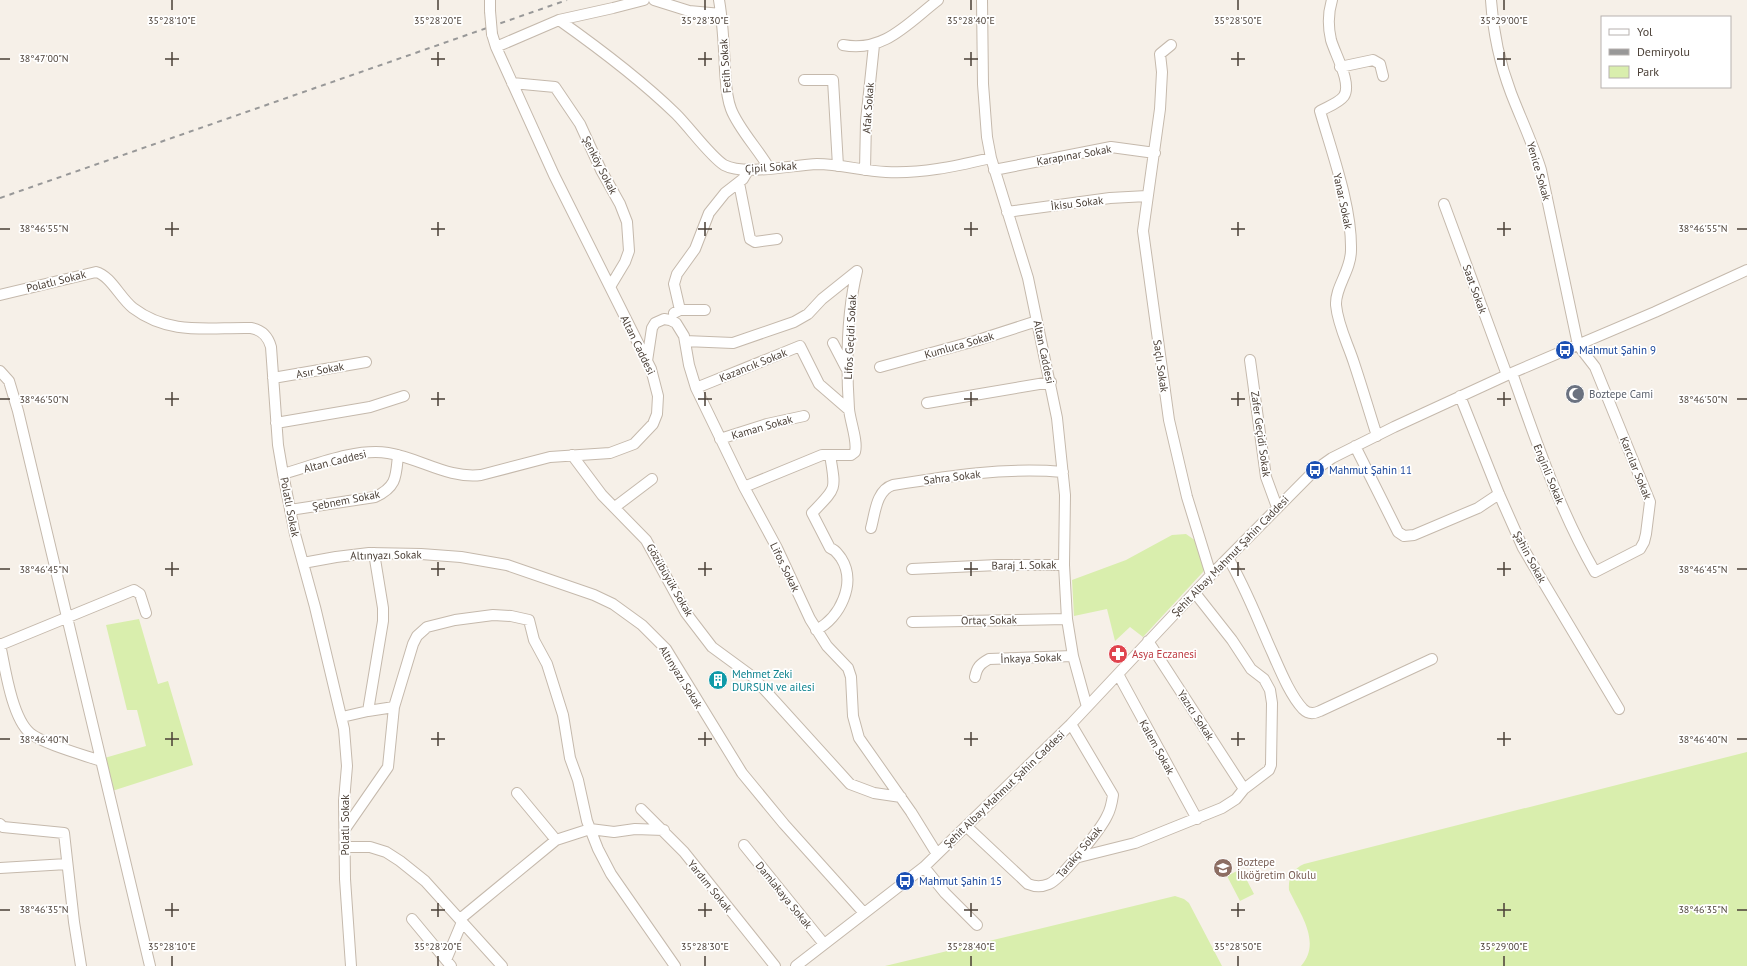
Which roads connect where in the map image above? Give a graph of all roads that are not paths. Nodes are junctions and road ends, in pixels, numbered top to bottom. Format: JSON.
{"nodes":[{"id":1,"x":490,"y":0,"type":"edge"},
{"id":2,"x":644,"y":0,"type":"edge"},
{"id":3,"x":654,"y":0,"type":"edge"},
{"id":4,"x":719,"y":0,"type":"edge"},
{"id":5,"x":938,"y":0,"type":"edge"},
{"id":6,"x":982,"y":0,"type":"edge"},
{"id":7,"x":1332,"y":0,"type":"edge"},
{"id":8,"x":1491,"y":0,"type":"edge"},
{"id":9,"x":721,"y":14,"type":"junction"},
{"id":10,"x":559,"y":20,"type":"junction"},
{"id":11,"x":843,"y":45,"type":"dead end"},
{"id":12,"x":874,"y":45,"type":"junction"},
{"id":13,"x":1171,"y":45,"type":"dead end"},
{"id":14,"x":496,"y":47,"type":"junction"},
{"id":15,"x":1340,"y":67,"type":"junction"},
{"id":16,"x":1384,"y":76,"type":"dead end"},
{"id":17,"x":804,"y":80,"type":"dead end"},
{"id":18,"x":512,"y":83,"type":"junction"},
{"id":19,"x":1155,"y":153,"type":"junction"},
{"id":20,"x":991,"y":158,"type":"junction"},
{"id":21,"x":838,"y":166,"type":"junction"},
{"id":22,"x":769,"y":168,"type":"junction"},
{"id":23,"x":749,"y":169,"type":"junction"},
{"id":24,"x":865,"y":170,"type":"junction"},
{"id":25,"x":994,"y":170,"type":"junction"},
{"id":26,"x":739,"y":183,"type":"junction"},
{"id":27,"x":1147,"y":196,"type":"junction"},
{"id":28,"x":1444,"y":204,"type":"dead end"},
{"id":29,"x":1007,"y":212,"type":"junction"},
{"id":30,"x":777,"y":239,"type":"dead end"},
{"id":31,"x":1747,"y":270,"type":"edge"},
{"id":32,"x":610,"y":287,"type":"junction"},
{"id":33,"x":0,"y":295,"type":"edge"},
{"id":34,"x":680,"y":310,"type":"junction"},
{"id":35,"x":706,"y":310,"type":"dead end"},
{"id":36,"x":660,"y":319,"type":"junction"},
{"id":37,"x":1037,"y":321,"type":"junction"},
{"id":38,"x":685,"y":341,"type":"junction"},
{"id":39,"x":833,"y":343,"type":"dead end"},
{"id":40,"x":1578,"y":345,"type":"junction"},
{"id":41,"x":1250,"y":360,"type":"dead end"},
{"id":42,"x":647,"y":361,"type":"junction"},
{"id":43,"x":366,"y":362,"type":"dead end"},
{"id":44,"x":880,"y":367,"type":"dead end"},
{"id":45,"x":847,"y":369,"type":"junction"},
{"id":46,"x":0,"y":371,"type":"edge"},
{"id":47,"x":1509,"y":374,"type":"junction"},
{"id":48,"x":274,"y":378,"type":"junction"},
{"id":49,"x":1051,"y":382,"type":"junction"},
{"id":50,"x":696,"y":388,"type":"junction"},
{"id":51,"x":404,"y":396,"type":"dead end"},
{"id":52,"x":1460,"y":396,"type":"junction"},
{"id":53,"x":927,"y":403,"type":"dead end"},
{"id":54,"x":849,"y":410,"type":"junction"},
{"id":55,"x":804,"y":416,"type":"dead end"},
{"id":56,"x":276,"y":423,"type":"junction"},
{"id":57,"x":1377,"y":436,"type":"junction"},
{"id":58,"x":720,"y":439,"type":"junction"},
{"id":59,"x":1355,"y":446,"type":"junction"},
{"id":60,"x":398,"y":455,"type":"junction"},
{"id":61,"x":572,"y":455,"type":"junction"},
{"id":62,"x":830,"y":455,"type":"junction"},
{"id":63,"x":1063,"y":472,"type":"junction"},
{"id":64,"x":284,"y":474,"type":"junction"},
{"id":65,"x":652,"y":479,"type":"dead end"},
{"id":66,"x":744,"y":487,"type":"junction"},
{"id":67,"x":1499,"y":494,"type":"junction"},
{"id":68,"x":615,"y":507,"type":"junction"},
{"id":69,"x":1277,"y":507,"type":"junction"},
{"id":70,"x":290,"y":510,"type":"junction"},
{"id":71,"x":871,"y":528,"type":"dead end"},
{"id":72,"x":374,"y":554,"type":"junction"},
{"id":73,"x":1228,"y":558,"type":"junction"},
{"id":74,"x":303,"y":563,"type":"junction"},
{"id":75,"x":1064,"y":564,"type":"junction"},
{"id":76,"x":912,"y":569,"type":"dead end"},
{"id":77,"x":1595,"y":572,"type":"joint"},
{"id":78,"x":1211,"y":575,"type":"junction"},
{"id":79,"x":1195,"y":593,"type":"junction"},
{"id":80,"x":146,"y":613,"type":"dead end"},
{"id":81,"x":67,"y":618,"type":"junction"},
{"id":82,"x":1067,"y":619,"type":"junction"},
{"id":83,"x":912,"y":622,"type":"dead end"},
{"id":84,"x":816,"y":630,"type":"junction"},
{"id":85,"x":1148,"y":641,"type":"junction"},
{"id":86,"x":0,"y":644,"type":"edge"},
{"id":87,"x":1074,"y":656,"type":"junction"},
{"id":88,"x":1432,"y":658,"type":"dead end"},
{"id":89,"x":1118,"y":674,"type":"junction"},
{"id":90,"x":975,"y":677,"type":"dead end"},
{"id":91,"x":0,"y":685,"type":"edge"},
{"id":92,"x":10,"y":688,"type":"junction"},
{"id":93,"x":394,"y":707,"type":"junction"},
{"id":94,"x":1087,"y":707,"type":"junction"},
{"id":95,"x":1619,"y":709,"type":"dead end"},
{"id":96,"x":368,"y":711,"type":"junction"},
{"id":97,"x":342,"y":717,"type":"junction"},
{"id":98,"x":1071,"y":724,"type":"junction"},
{"id":99,"x":101,"y":761,"type":"junction"},
{"id":100,"x":1244,"y":789,"type":"junction"},
{"id":101,"x":518,"y":793,"type":"dead end"},
{"id":102,"x":901,"y":797,"type":"junction"},
{"id":103,"x":641,"y":809,"type":"dead end"},
{"id":104,"x":1197,"y":819,"type":"junction"},
{"id":105,"x":0,"y":824,"type":"edge"},
{"id":106,"x":966,"y":826,"type":"junction"},
{"id":107,"x":345,"y":829,"type":"junction"},
{"id":108,"x":590,"y":829,"type":"junction"},
{"id":109,"x":664,"y":830,"type":"junction"},
{"id":110,"x":556,"y":840,"type":"junction"},
{"id":111,"x":744,"y":845,"type":"dead end"},
{"id":112,"x":345,"y":847,"type":"junction"},
{"id":113,"x":937,"y":854,"type":"junction"},
{"id":114,"x":1075,"y":858,"type":"junction"},
{"id":115,"x":67,"y":864,"type":"junction"},
{"id":116,"x":924,"y":867,"type":"junction"},
{"id":117,"x":0,"y":868,"type":"edge"},
{"id":118,"x":864,"y":913,"type":"junction"},
{"id":119,"x":412,"y":919,"type":"dead end"},
{"id":120,"x":461,"y":921,"type":"junction"},
{"id":121,"x":978,"y":925,"type":"dead end"},
{"id":122,"x":824,"y":944,"type":"junction"},
{"id":123,"x":448,"y":963,"type":"edge"},
{"id":124,"x":80,"y":966,"type":"edge"},
{"id":125,"x":150,"y":966,"type":"edge"},
{"id":126,"x":351,"y":966,"type":"edge"},
{"id":127,"x":502,"y":966,"type":"edge"},
{"id":128,"x":675,"y":966,"type":"edge"},
{"id":129,"x":776,"y":966,"type":"edge"},
{"id":130,"x":796,"y":966,"type":"edge"}],
"edges":[{"from":1,"to":14,"type":"street","name":"Altan Caddesi","bridge":true},
{"from":2,"to":10,"type":"street"},
{"from":3,"to":9,"type":"street"},
{"from":4,"to":9,"type":"street","name":"Fetih Sokak"},
{"from":5,"to":12,"type":"street"},
{"from":6,"to":20,"type":"street","name":"Altan Caddesi"},
{"from":7,"to":15,"type":"street","name":"Yanar Sokak"},
{"from":8,"to":40,"type":"street","name":"Yenice Sokak"},
{"from":9,"to":22,"type":"street","name":"Fetih Sokak"},
{"from":10,"to":14,"type":"street"},
{"from":10,"to":23,"type":"street","name":"Çipil Sokak"},
{"from":11,"to":12,"type":"street"},
{"from":12,"to":24,"type":"street","name":"Afak Sokak"},
{"from":13,"to":19,"type":"street","name":"Saçlı Sokak"},
{"from":14,"to":18,"type":"street","name":"Altan Caddesi"},
{"from":15,"to":16,"type":"street"},
{"from":15,"to":57,"type":"street","name":"Yanar Sokak"},
{"from":17,"to":21,"type":"street"},
{"from":18,"to":32,"type":"street","name":"Altan Caddesi"},
{"from":18,"to":32,"type":"street","name":"Şenköy Sokak"},
{"from":19,"to":25,"type":"street","name":"Karapınar Sokak"},
{"from":19,"to":27,"type":"street","name":"Saçlı Sokak"},
{"from":20,"to":24,"type":"street","name":"Çipil Sokak"},
{"from":20,"to":25,"type":"street","name":"Altan Caddesi"},
{"from":21,"to":22,"type":"street","name":"Çipil Sokak"},
{"from":21,"to":24,"type":"street","name":"Çipil Sokak"},
{"from":22,"to":23,"type":"street","name":"Çipil Sokak"},
{"from":23,"to":26,"type":"street"},
{"from":25,"to":29,"type":"street","name":"Altan Caddesi"},
{"from":26,"to":30,"type":"street"},
{"from":26,"to":34,"type":"street"},
{"from":27,"to":29,"type":"street","name":"İkisu Sokak"},
{"from":27,"to":78,"type":"street","name":"Saçlı Sokak"},
{"from":28,"to":47,"type":"street","name":"Saat Sokak"},
{"from":29,"to":37,"type":"street","name":"Altan Caddesi"},
{"from":31,"to":40,"type":"street","name":"Şehit Albay Mahmut Şahin Caddesi"},
{"from":32,"to":42,"type":"street","name":"Altan Caddesi"},
{"from":33,"to":48,"type":"street","name":"Polatlı Sokak"},
{"from":34,"to":35,"type":"street"},
{"from":34,"to":36,"type":"street"},
{"from":36,"to":38,"type":"street","name":"Lifos Sokak"},
{"from":36,"to":42,"type":"street"},
{"from":37,"to":44,"type":"street","name":"Kumluca Sokak"},
{"from":37,"to":49,"type":"street","name":"Altan Caddesi"},
{"from":38,"to":45,"type":"street","name":"Lifos Geçidi Sokak"},
{"from":38,"to":50,"type":"street","name":"Lifos Sokak"},
{"from":39,"to":45,"type":"street"},
{"from":40,"to":47,"type":"street","name":"Şehit Albay Mahmut Şahin Caddesi"},
{"from":40,"to":77,"type":"street","name":"Karcılar Sokak"},
{"from":41,"to":69,"type":"street","name":"Zafer Geçidi Sokak"},
{"from":42,"to":61,"type":"street","name":"Altan Caddesi"},
{"from":43,"to":48,"type":"street","name":"Asır Sokak"},
{"from":45,"to":54,"type":"street","name":"Lifos Geçidi Sokak"},
{"from":46,"to":81,"type":"street"},
{"from":47,"to":52,"type":"street","name":"Şehit Albay Mahmut Şahin Caddesi"},
{"from":47,"to":77,"type":"street","name":"Enginli Sokak"},
{"from":48,"to":56,"type":"street","name":"Polatlı Sokak"},
{"from":49,"to":53,"type":"street"},
{"from":49,"to":63,"type":"street","name":"Altan Caddesi"},
{"from":50,"to":54,"type":"street","name":"Kazancık Sokak"},
{"from":50,"to":58,"type":"street","name":"Lifos Sokak"},
{"from":51,"to":56,"type":"street"},
{"from":52,"to":57,"type":"street","name":"Şehit Albay Mahmut Şahin Caddesi"},
{"from":52,"to":67,"type":"street","name":"Şahin Sokak"},
{"from":54,"to":62,"type":"street","name":"Lifos Geçidi Sokak"},
{"from":55,"to":58,"type":"street","name":"Kaman Sokak"},
{"from":56,"to":64,"type":"street","name":"Polatlı Sokak"},
{"from":57,"to":59,"type":"street","name":"Şehit Albay Mahmut Şahin Caddesi"},
{"from":58,"to":66,"type":"street","name":"Lifos Sokak"},
{"from":59,"to":67,"type":"street"},
{"from":59,"to":69,"type":"street","name":"Şehit Albay Mahmut Şahin Caddesi"},
{"from":60,"to":61,"type":"street","name":"Altan Caddesi"},
{"from":60,"to":64,"type":"street","name":"Altan Caddesi"},
{"from":60,"to":70,"type":"street","name":"Şebnem Sokak"},
{"from":61,"to":68,"type":"street","name":"Gözübüyük Sokak"},
{"from":62,"to":66,"type":"street","name":"Lifos Geçidi Sokak"},
{"from":62,"to":84,"type":"street"},
{"from":63,"to":71,"type":"street","name":"Sahra Sokak"},
{"from":63,"to":75,"type":"street","name":"Altan Caddesi"},
{"from":64,"to":70,"type":"street","name":"Polatlı Sokak"},
{"from":65,"to":68,"type":"street"},
{"from":66,"to":84,"type":"street","name":"Lifos Sokak"},
{"from":67,"to":95,"type":"street","name":"Şahin Sokak"},
{"from":68,"to":102,"type":"street","name":"Gözübüyük Sokak"},
{"from":69,"to":73,"type":"street","name":"Şehit Albay Mahmut Şahin Caddesi"},
{"from":70,"to":74,"type":"street","name":"Polatlı Sokak"},
{"from":72,"to":74,"type":"street","name":"Altınyazı Sokak"},
{"from":72,"to":96,"type":"street"},
{"from":72,"to":118,"type":"street","name":"Altınyazı Sokak"},
{"from":73,"to":78,"type":"street","name":"Şehit Albay Mahmut Şahin Caddesi"},
{"from":73,"to":88,"type":"street"},
{"from":74,"to":97,"type":"street","name":"Polatlı Sokak"},
{"from":75,"to":76,"type":"street","name":"Baraj 1. Sokak"},
{"from":75,"to":82,"type":"street","name":"Altan Caddesi"},
{"from":78,"to":79,"type":"street","name":"Şehit Albay Mahmut Şahin Caddesi"},
{"from":79,"to":85,"type":"street","name":"Şehit Albay Mahmut Şahin Caddesi"},
{"from":79,"to":100,"type":"street"},
{"from":80,"to":81,"type":"street"},
{"from":81,"to":86,"type":"street"},
{"from":81,"to":99,"type":"street"},
{"from":82,"to":83,"type":"street","name":"Ortaç Sokak"},
{"from":82,"to":87,"type":"street","name":"Altan Caddesi"},
{"from":84,"to":102,"type":"street","name":"Lifos Sokak"},
{"from":85,"to":89,"type":"street","name":"Şehit Albay Mahmut Şahin Caddesi"},
{"from":85,"to":100,"type":"street","name":"Yazıcı Sokak"},
{"from":86,"to":92,"type":"street"},
{"from":87,"to":90,"type":"street","name":"İnkaya Sokak"},
{"from":87,"to":94,"type":"street","name":"Altan Caddesi"},
{"from":89,"to":94,"type":"street","name":"Şehit Albay Mahmut Şahin Caddesi"},
{"from":89,"to":104,"type":"street","name":"Kalem Sokak"},
{"from":91,"to":92,"type":"street"},
{"from":92,"to":99,"type":"street"},
{"from":93,"to":96,"type":"street"},
{"from":93,"to":107,"type":"street"},
{"from":93,"to":108,"type":"street"},
{"from":94,"to":98,"type":"street","name":"Şehit Albay Mahmut Şahin Caddesi"},
{"from":96,"to":97,"type":"street"},
{"from":97,"to":107,"type":"street","name":"Polatlı Sokak"},
{"from":98,"to":106,"type":"street","name":"Şehit Albay Mahmut Şahin Caddesi"},
{"from":98,"to":114,"type":"street","name":"Tarakçı Sokak"},
{"from":99,"to":125,"type":"street"},
{"from":100,"to":104,"type":"street"},
{"from":101,"to":110,"type":"street"},
{"from":102,"to":113,"type":"street","name":"Lifos Sokak"},
{"from":103,"to":109,"type":"street","name":"Yardım Sokak"},
{"from":104,"to":114,"type":"street"},
{"from":105,"to":115,"type":"street"},
{"from":106,"to":113,"type":"street","name":"Şehit Albay Mahmut Şahin Caddesi"},
{"from":106,"to":114,"type":"street","name":"Tarakçı Sokak"},
{"from":107,"to":112,"type":"street","name":"Polatlı Sokak"},
{"from":108,"to":109,"type":"street"},
{"from":108,"to":110,"type":"street"},
{"from":108,"to":128,"type":"street"},
{"from":109,"to":129,"type":"street","name":"Yardım Sokak"},
{"from":110,"to":120,"type":"street"},
{"from":111,"to":122,"type":"street","name":"Damlakaya Sokak"},
{"from":112,"to":120,"type":"street"},
{"from":112,"to":126,"type":"street","name":"Polatlı Sokak"},
{"from":113,"to":116,"type":"street","name":"Şehit Albay Mahmut Şahin Caddesi"},
{"from":115,"to":117,"type":"street"},
{"from":115,"to":124,"type":"street"},
{"from":116,"to":118,"type":"street","name":"Şehit Albay Mahmut Şahin Caddesi"},
{"from":116,"to":121,"type":"street"},
{"from":118,"to":122,"type":"street","name":"Şehit Albay Mahmut Şahin Caddesi"},
{"from":119,"to":123,"type":"street"},
{"from":120,"to":123,"type":"street"},
{"from":120,"to":127,"type":"street"},
{"from":122,"to":130,"type":"street","name":"Şehit Albay Mahmut Şahin Caddesi"}]}
